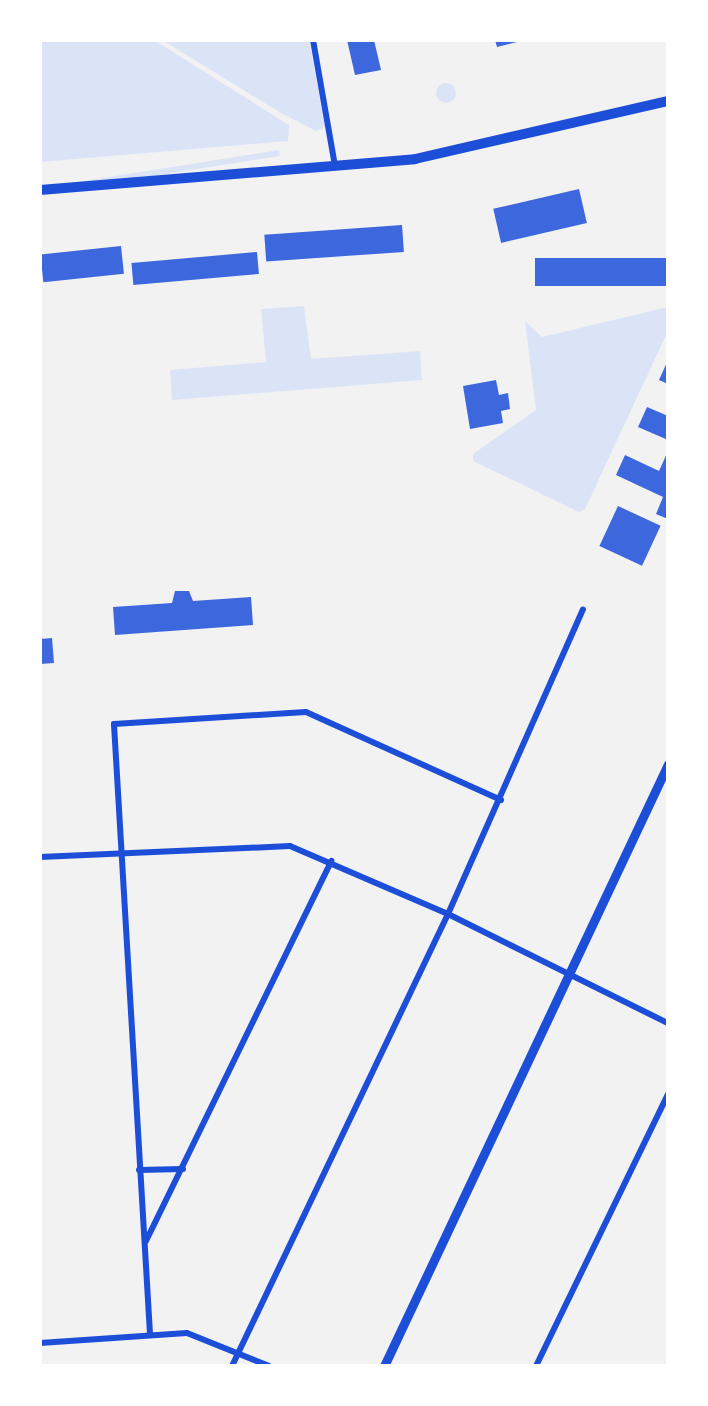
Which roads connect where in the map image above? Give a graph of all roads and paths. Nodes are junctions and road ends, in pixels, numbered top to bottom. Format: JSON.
{"nodes":[{"id":1,"x":313,"y":40,"type":"edge"},
{"id":2,"x":668,"y":101,"type":"edge"},
{"id":3,"x":335,"y":166,"type":"junction"},
{"id":4,"x":40,"y":190,"type":"edge"},
{"id":5,"x":583,"y":610,"type":"dead end"},
{"id":6,"x":668,"y":764,"type":"edge"},
{"id":7,"x":501,"y":800,"type":"junction"},
{"id":8,"x":119,"y":852,"type":"junction"},
{"id":9,"x":40,"y":857,"type":"edge"},
{"id":10,"x":331,"y":861,"type":"junction"},
{"id":11,"x":448,"y":914,"type":"junction"},
{"id":12,"x":568,"y":971,"type":"junction"},
{"id":13,"x":668,"y":1023,"type":"edge"},
{"id":14,"x":668,"y":1094,"type":"edge"},
{"id":15,"x":183,"y":1169,"type":"junction"},
{"id":16,"x":139,"y":1170,"type":"junction"},
{"id":17,"x":144,"y":1244,"type":"junction"},
{"id":18,"x":150,"y":1334,"type":"junction"},
{"id":19,"x":40,"y":1343,"type":"edge"},
{"id":20,"x":240,"y":1351,"type":"junction"},
{"id":21,"x":232,"y":1366,"type":"edge"},
{"id":22,"x":269,"y":1366,"type":"edge"},
{"id":23,"x":384,"y":1366,"type":"edge"},
{"id":24,"x":536,"y":1366,"type":"edge"}],
"edges":[{"from":1,"to":3,"type":"street"},
{"from":2,"to":3,"type":"main road"},
{"from":3,"to":4,"type":"main road"},
{"from":5,"to":7,"type":"street"},
{"from":6,"to":12,"type":"main road"},
{"from":7,"to":8,"type":"street"},
{"from":7,"to":11,"type":"street"},
{"from":8,"to":9,"type":"street"},
{"from":8,"to":10,"type":"street"},
{"from":8,"to":16,"type":"street"},
{"from":10,"to":11,"type":"street"},
{"from":10,"to":15,"type":"street"},
{"from":11,"to":12,"type":"street"},
{"from":11,"to":20,"type":"street"},
{"from":12,"to":13,"type":"street"},
{"from":12,"to":23,"type":"main road"},
{"from":14,"to":24,"type":"street"},
{"from":15,"to":16,"type":"street"},
{"from":15,"to":17,"type":"street"},
{"from":16,"to":17,"type":"street"},
{"from":17,"to":18,"type":"street"},
{"from":18,"to":19,"type":"street"},
{"from":18,"to":20,"type":"street"},
{"from":20,"to":21,"type":"street"},
{"from":20,"to":22,"type":"street"}]}
